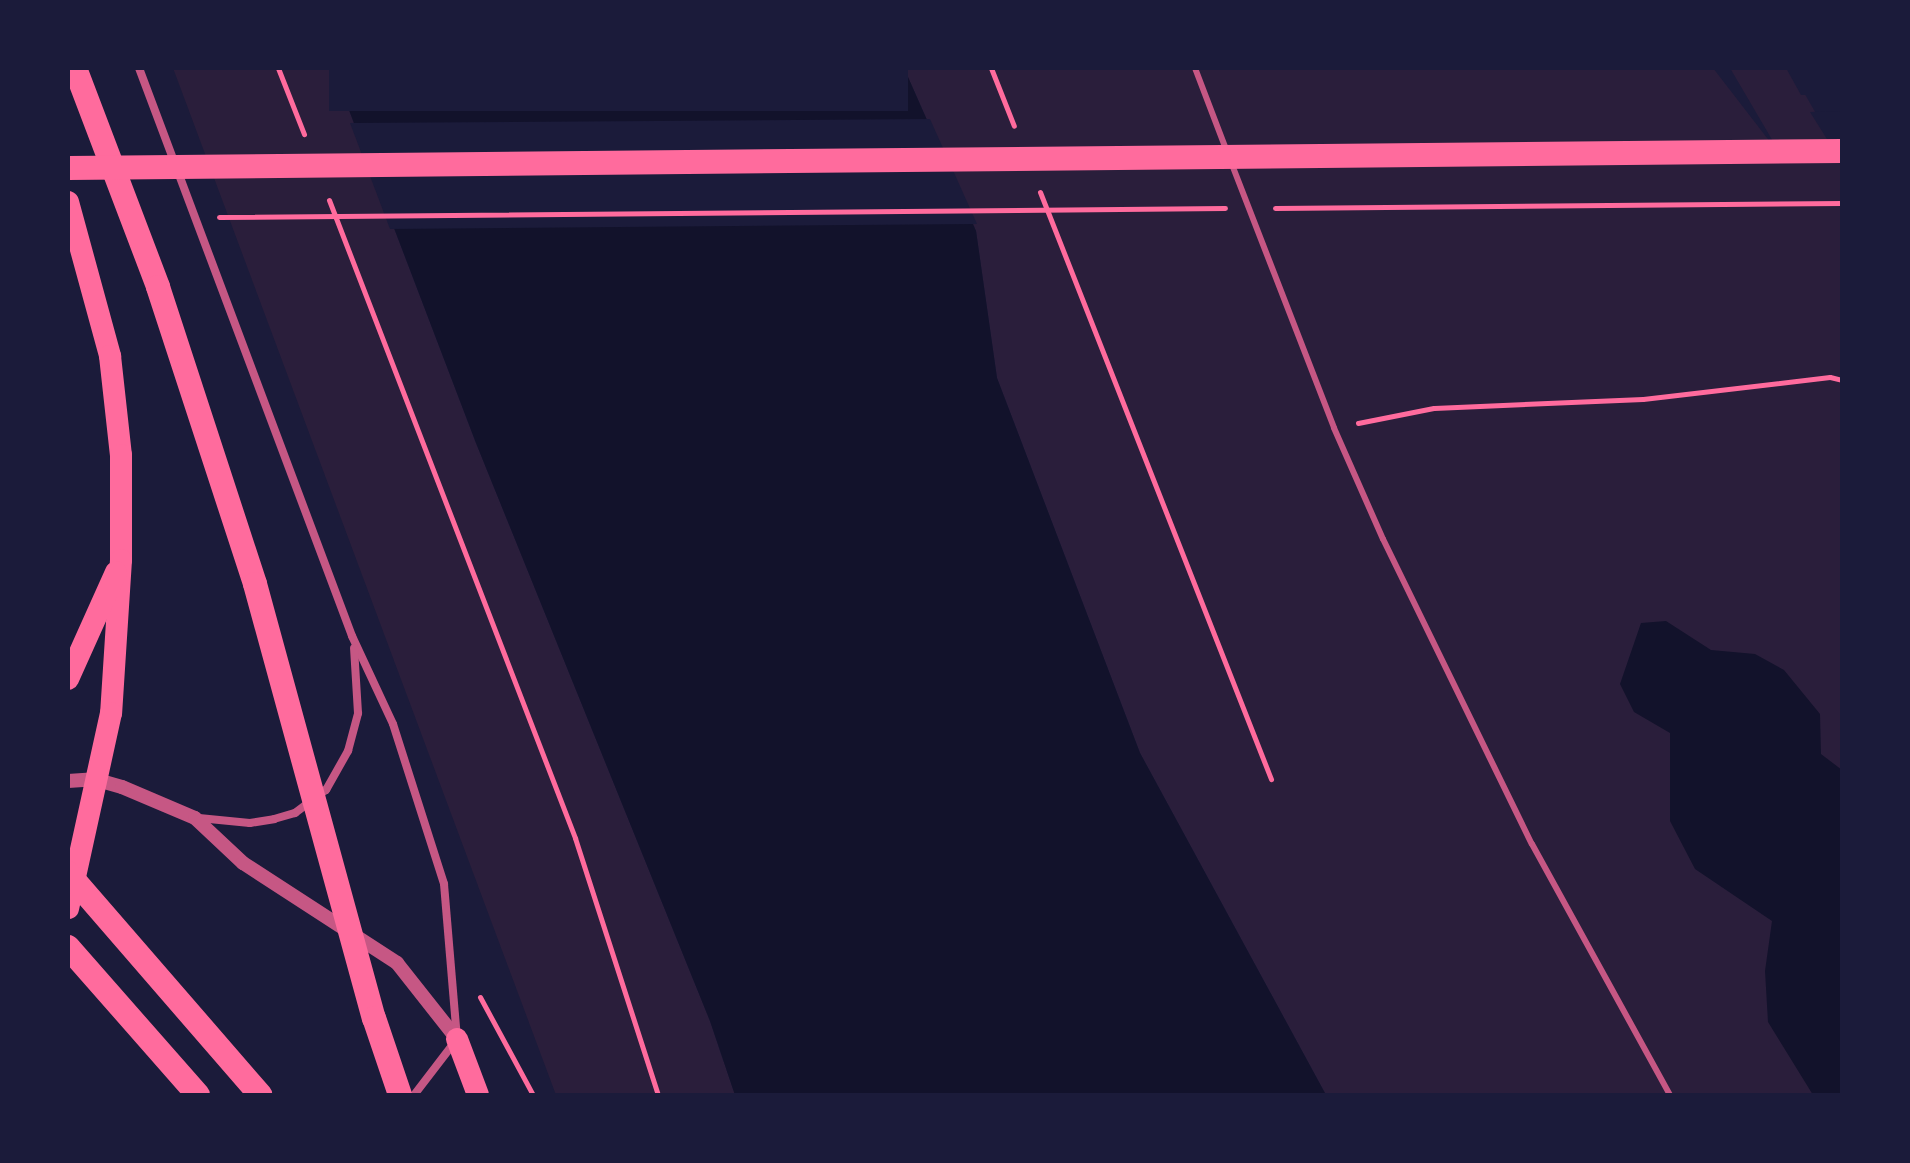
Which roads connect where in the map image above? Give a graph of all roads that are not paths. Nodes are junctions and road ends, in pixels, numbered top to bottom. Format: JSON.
{"nodes":[{"id":1,"x":75,"y":68,"type":"edge"},
{"id":2,"x":139,"y":68,"type":"edge"},
{"id":3,"x":1195,"y":68,"type":"edge"},
{"id":4,"x":1842,"y":151,"type":"edge"},
{"id":5,"x":68,"y":168,"type":"edge"},
{"id":6,"x":68,"y":202,"type":"edge"},
{"id":7,"x":121,"y":560,"type":"junction"},
{"id":8,"x":352,"y":636,"type":"junction"},
{"id":9,"x":68,"y":679,"type":"edge"},
{"id":10,"x":94,"y":779,"type":"junction"},
{"id":11,"x":68,"y":781,"type":"edge"},
{"id":12,"x":195,"y":818,"type":"junction"},
{"id":13,"x":68,"y":873,"type":"edge"},
{"id":14,"x":68,"y":908,"type":"edge"},
{"id":15,"x":68,"y":947,"type":"edge"},
{"id":16,"x":457,"y":1039,"type":"junction"},
{"id":17,"x":198,"y":1095,"type":"edge"},
{"id":18,"x":260,"y":1095,"type":"edge"},
{"id":19,"x":400,"y":1095,"type":"edge"},
{"id":20,"x":414,"y":1095,"type":"edge"},
{"id":21,"x":478,"y":1095,"type":"edge"},
{"id":22,"x":1670,"y":1095,"type":"edge"}],
"edges":[{"from":1,"to":19,"type":"highway"},
{"from":2,"to":8,"type":"street"},
{"from":3,"to":22,"type":"lane"},
{"from":4,"to":5,"type":"highway"},
{"from":6,"to":7,"type":"highway"},
{"from":7,"to":9,"type":"highway"},
{"from":7,"to":10,"type":"highway"},
{"from":8,"to":12,"type":"street"},
{"from":8,"to":16,"type":"street"},
{"from":10,"to":11,"type":"street"},
{"from":10,"to":12,"type":"street"},
{"from":10,"to":14,"type":"highway"},
{"from":12,"to":16,"type":"street"},
{"from":13,"to":18,"type":"highway"},
{"from":15,"to":17,"type":"highway"},
{"from":16,"to":20,"type":"street"},
{"from":16,"to":21,"type":"highway"}]}
